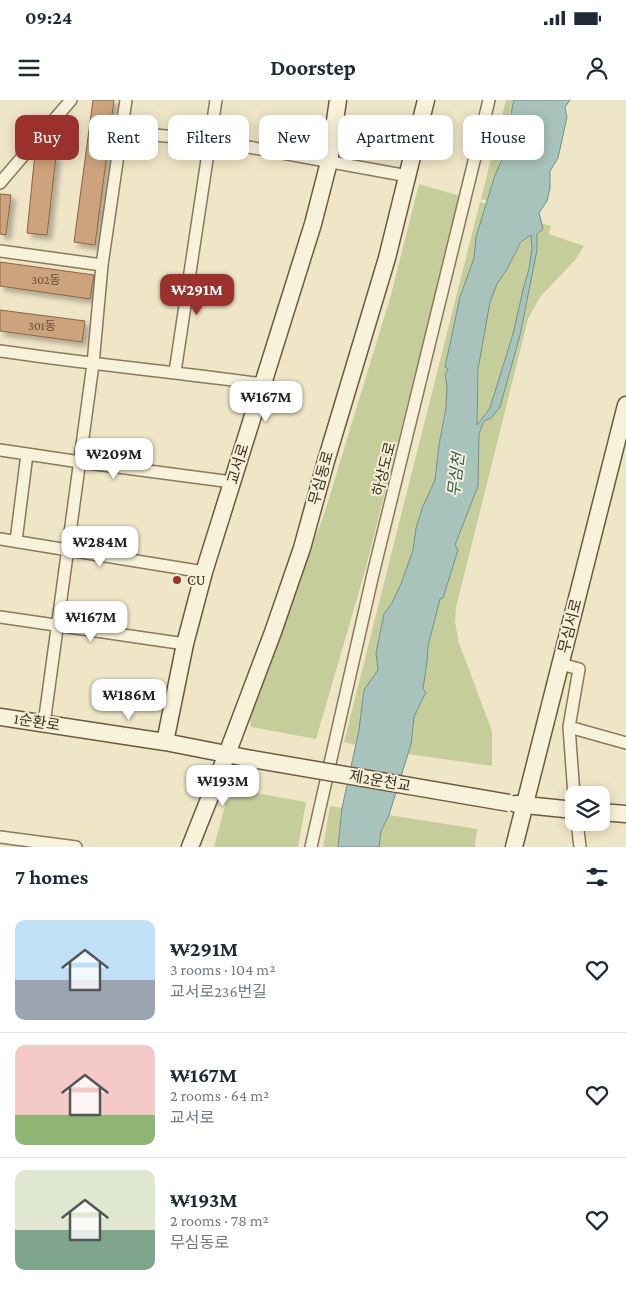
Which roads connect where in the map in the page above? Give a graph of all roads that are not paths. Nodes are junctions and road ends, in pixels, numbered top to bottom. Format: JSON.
{"nodes":[{"id":1,"x":71,"y":100,"type":"edge"},
{"id":2,"x":126,"y":100,"type":"edge"},
{"id":3,"x":216,"y":100,"type":"edge"},
{"id":4,"x":338,"y":100,"type":"edge"},
{"id":5,"x":426,"y":100,"type":"edge"},
{"id":6,"x":489,"y":100,"type":"edge"},
{"id":7,"x":124,"y":115,"type":"edge"},
{"id":8,"x":214,"y":115,"type":"edge"},
{"id":9,"x":249,"y":147,"type":"edge"},
{"id":10,"x":117,"y":160,"type":"edge"},
{"id":11,"x":207,"y":160,"type":"edge"},
{"id":12,"x":329,"y":162,"type":"junction"},
{"id":13,"x":408,"y":176,"type":"junction"},
{"id":14,"x":0,"y":183,"type":"edge"},
{"id":15,"x":0,"y":251,"type":"edge"},
{"id":16,"x":102,"y":265,"type":"junction"},
{"id":17,"x":0,"y":351,"type":"edge"},
{"id":18,"x":93,"y":364,"type":"junction"},
{"id":19,"x":175,"y":372,"type":"junction"},
{"id":20,"x":262,"y":384,"type":"junction"},
{"id":21,"x":626,"y":405,"type":"edge"},
{"id":22,"x":0,"y":450,"type":"edge"},
{"id":23,"x":28,"y":454,"type":"junction"},
{"id":24,"x":80,"y":462,"type":"junction"},
{"id":25,"x":232,"y":482,"type":"junction"},
{"id":26,"x":0,"y":539,"type":"edge"},
{"id":27,"x":16,"y":541,"type":"junction"},
{"id":28,"x":69,"y":550,"type":"junction"},
{"id":29,"x":204,"y":572,"type":"junction"},
{"id":30,"x":0,"y":616,"type":"edge"},
{"id":31,"x":57,"y":625,"type":"junction"},
{"id":32,"x":185,"y":644,"type":"junction"},
{"id":33,"x":561,"y":664,"type":"junction"},
{"id":34,"x":0,"y":717,"type":"edge"},
{"id":35,"x":44,"y":724,"type":"junction"},
{"id":36,"x":569,"y":727,"type":"junction"},
{"id":37,"x":165,"y":742,"type":"junction"},
{"id":38,"x":626,"y":744,"type":"edge"},
{"id":39,"x":227,"y":754,"type":"junction"},
{"id":40,"x":252,"y":759,"type":"joint"},
{"id":41,"x":573,"y":786,"type":"edge"},
{"id":42,"x":526,"y":805,"type":"junction"},
{"id":43,"x":565,"y":809,"type":"edge"},
{"id":44,"x":610,"y":813,"type":"edge"},
{"id":45,"x":626,"y":814,"type":"edge"},
{"id":46,"x":578,"y":831,"type":"edge"},
{"id":47,"x":0,"y":836,"type":"edge"},
{"id":48,"x":76,"y":847,"type":"edge"},
{"id":49,"x":190,"y":847,"type":"edge"},
{"id":50,"x":311,"y":847,"type":"edge"},
{"id":51,"x":514,"y":847,"type":"edge"},
{"id":52,"x":580,"y":847,"type":"edge"}],
"edges":[{"from":1,"to":14,"type":"street"},
{"from":2,"to":7,"type":"street"},
{"from":3,"to":8,"type":"street"},
{"from":4,"to":12,"type":"main road","name":"교서로"},
{"from":5,"to":13,"type":"main road","name":"무심동로"},
{"from":6,"to":50,"type":"street","name":"하상도로"},
{"from":9,"to":12,"type":"street"},
{"from":10,"to":16,"type":"street"},
{"from":11,"to":19,"type":"street"},
{"from":12,"to":13,"type":"street"},
{"from":12,"to":20,"type":"main road","name":"교서로"},
{"from":13,"to":39,"type":"main road","name":"무심동로"},
{"from":15,"to":16,"type":"street"},
{"from":16,"to":18,"type":"street"},
{"from":17,"to":18,"type":"street"},
{"from":18,"to":19,"type":"street"},
{"from":18,"to":24,"type":"street"},
{"from":19,"to":20,"type":"street"},
{"from":20,"to":25,"type":"main road","name":"교서로"},
{"from":21,"to":33,"type":"main road","name":"무심서로"},
{"from":22,"to":23,"type":"street"},
{"from":23,"to":24,"type":"street"},
{"from":23,"to":27,"type":"street"},
{"from":24,"to":25,"type":"street"},
{"from":24,"to":28,"type":"street"},
{"from":25,"to":29,"type":"main road","name":"교서로"},
{"from":26,"to":27,"type":"street"},
{"from":27,"to":28,"type":"street"},
{"from":28,"to":29,"type":"street"},
{"from":28,"to":31,"type":"street"},
{"from":29,"to":32,"type":"main road","name":"교서로"},
{"from":30,"to":31,"type":"street"},
{"from":31,"to":32,"type":"street"},
{"from":31,"to":35,"type":"street"},
{"from":32,"to":37,"type":"main road","name":"교서로"},
{"from":33,"to":36,"type":"street"},
{"from":33,"to":42,"type":"main road","name":"무심서로"},
{"from":34,"to":35,"type":"main road","name":"1순환로"},
{"from":35,"to":37,"type":"main road","name":"1순환로"},
{"from":36,"to":38,"type":"street"},
{"from":36,"to":41,"type":"street"},
{"from":37,"to":39,"type":"main road","name":"1순환로"},
{"from":39,"to":40,"type":"main road","name":"1순환로"},
{"from":39,"to":49,"type":"main road","name":"무심동로"},
{"from":40,"to":42,"type":"main road","name":"제2운천교","bridge":true},
{"from":42,"to":43,"type":"main road"},
{"from":42,"to":51,"type":"main road","name":"무심서로"},
{"from":44,"to":45,"type":"main road"},
{"from":46,"to":52,"type":"street"},
{"from":47,"to":48,"type":"street"}]}
